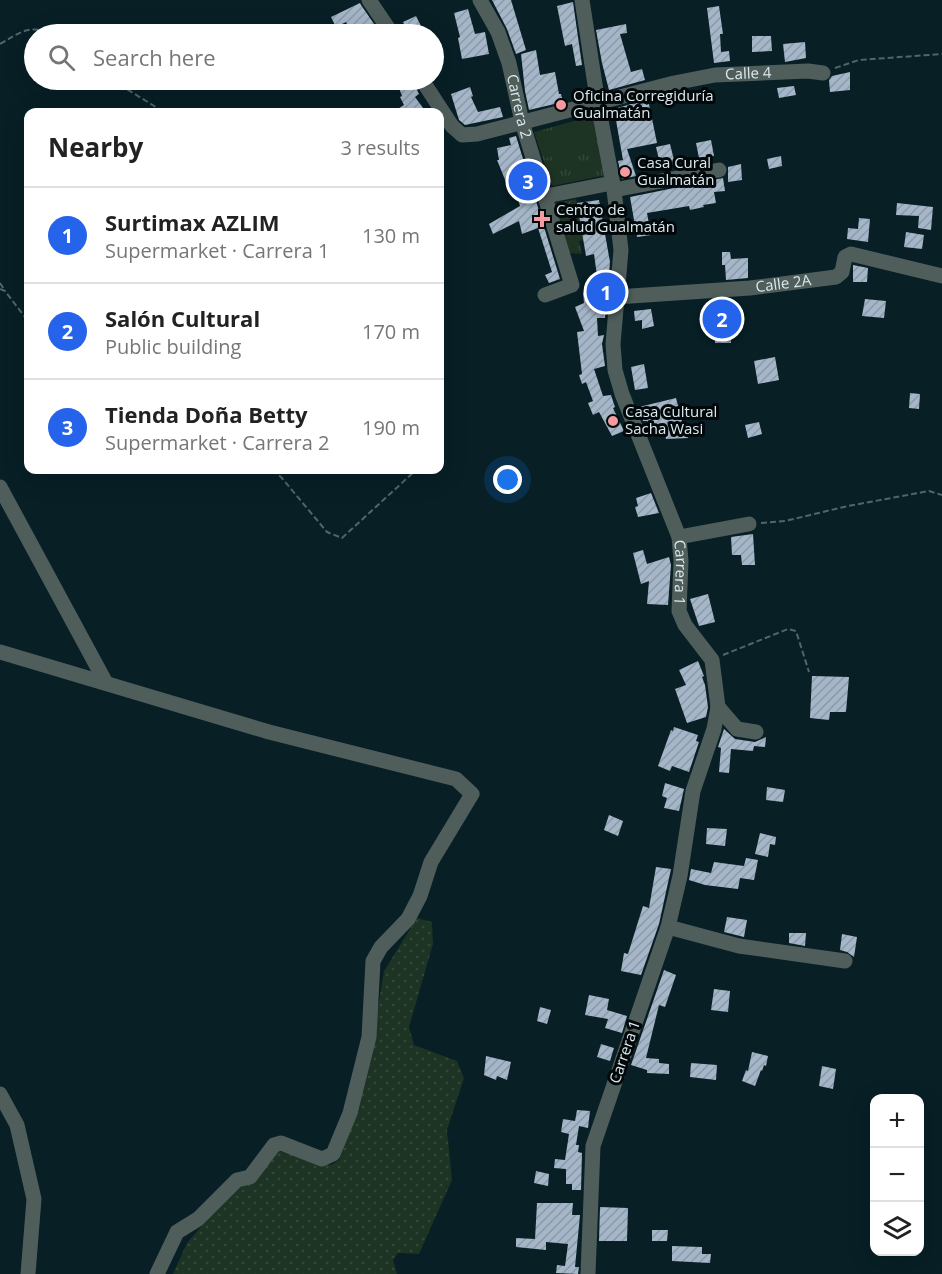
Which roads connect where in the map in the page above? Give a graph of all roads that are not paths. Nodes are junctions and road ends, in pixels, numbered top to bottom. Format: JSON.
{"nodes":[{"id":1,"x":369,"y":0,"type":"edge"},
{"id":2,"x":480,"y":0,"type":"edge"},
{"id":3,"x":582,"y":0,"type":"edge"},
{"id":4,"x":385,"y":24,"type":"edge"},
{"id":5,"x":823,"y":73,"type":"road end"},
{"id":6,"x":429,"y":90,"type":"edge"},
{"id":7,"x":598,"y":104,"type":"junction"},
{"id":8,"x":440,"y":108,"type":"edge"},
{"id":9,"x":444,"y":114,"type":"edge"},
{"id":10,"x":522,"y":122,"type":"junction"},
{"id":11,"x":719,"y":170,"type":"dead end"},
{"id":12,"x":613,"y":187,"type":"junction"},
{"id":13,"x":546,"y":196,"type":"junction"},
{"id":14,"x":942,"y":276,"type":"edge"},
{"id":15,"x":545,"y":295,"type":"dead end"},
{"id":16,"x":616,"y":297,"type":"junction"},
{"id":17,"x":0,"y":487,"type":"edge"},
{"id":18,"x":749,"y":524,"type":"road end"},
{"id":19,"x":679,"y":537,"type":"junction"},
{"id":20,"x":0,"y":652,"type":"edge"},
{"id":21,"x":106,"y":683,"type":"junction"},
{"id":22,"x":718,"y":707,"type":"junction"},
{"id":23,"x":756,"y":732,"type":"dead end"},
{"id":24,"x":668,"y":927,"type":"junction"},
{"id":25,"x":845,"y":961,"type":"dead end"},
{"id":26,"x":0,"y":1094,"type":"edge"},
{"id":27,"x":28,"y":1274,"type":"edge"},
{"id":28,"x":157,"y":1274,"type":"edge"},
{"id":29,"x":588,"y":1274,"type":"edge"}],
"edges":[{"from":1,"to":4,"type":"street"},
{"from":2,"to":10,"type":"street","name":"Carrera 2"},
{"from":3,"to":7,"type":"street","name":"Carrera 1"},
{"from":5,"to":7,"type":"street","name":"Calle 4"},
{"from":6,"to":8,"type":"street","name":"Calle 4"},
{"from":7,"to":10,"type":"street","name":"Calle 4"},
{"from":7,"to":12,"type":"street","name":"Carrera 1"},
{"from":9,"to":10,"type":"street","name":"Calle 4"},
{"from":10,"to":13,"type":"street","name":"Carrera 2"},
{"from":11,"to":12,"type":"street"},
{"from":12,"to":13,"type":"street"},
{"from":12,"to":16,"type":"street","name":"Carrera 1"},
{"from":13,"to":15,"type":"street","name":"Carrera 2"},
{"from":14,"to":16,"type":"street","name":"Calle 2A"},
{"from":16,"to":19,"type":"street","name":"Carrera 1"},
{"from":17,"to":21,"type":"street"},
{"from":18,"to":19,"type":"street"},
{"from":19,"to":22,"type":"street","name":"Carrera 1"},
{"from":20,"to":21,"type":"street"},
{"from":21,"to":28,"type":"street"},
{"from":22,"to":23,"type":"street"},
{"from":22,"to":24,"type":"street","name":"Carrera 1"},
{"from":24,"to":25,"type":"street"},
{"from":24,"to":29,"type":"street","name":"Carrera 1"},
{"from":26,"to":27,"type":"street"}]}
